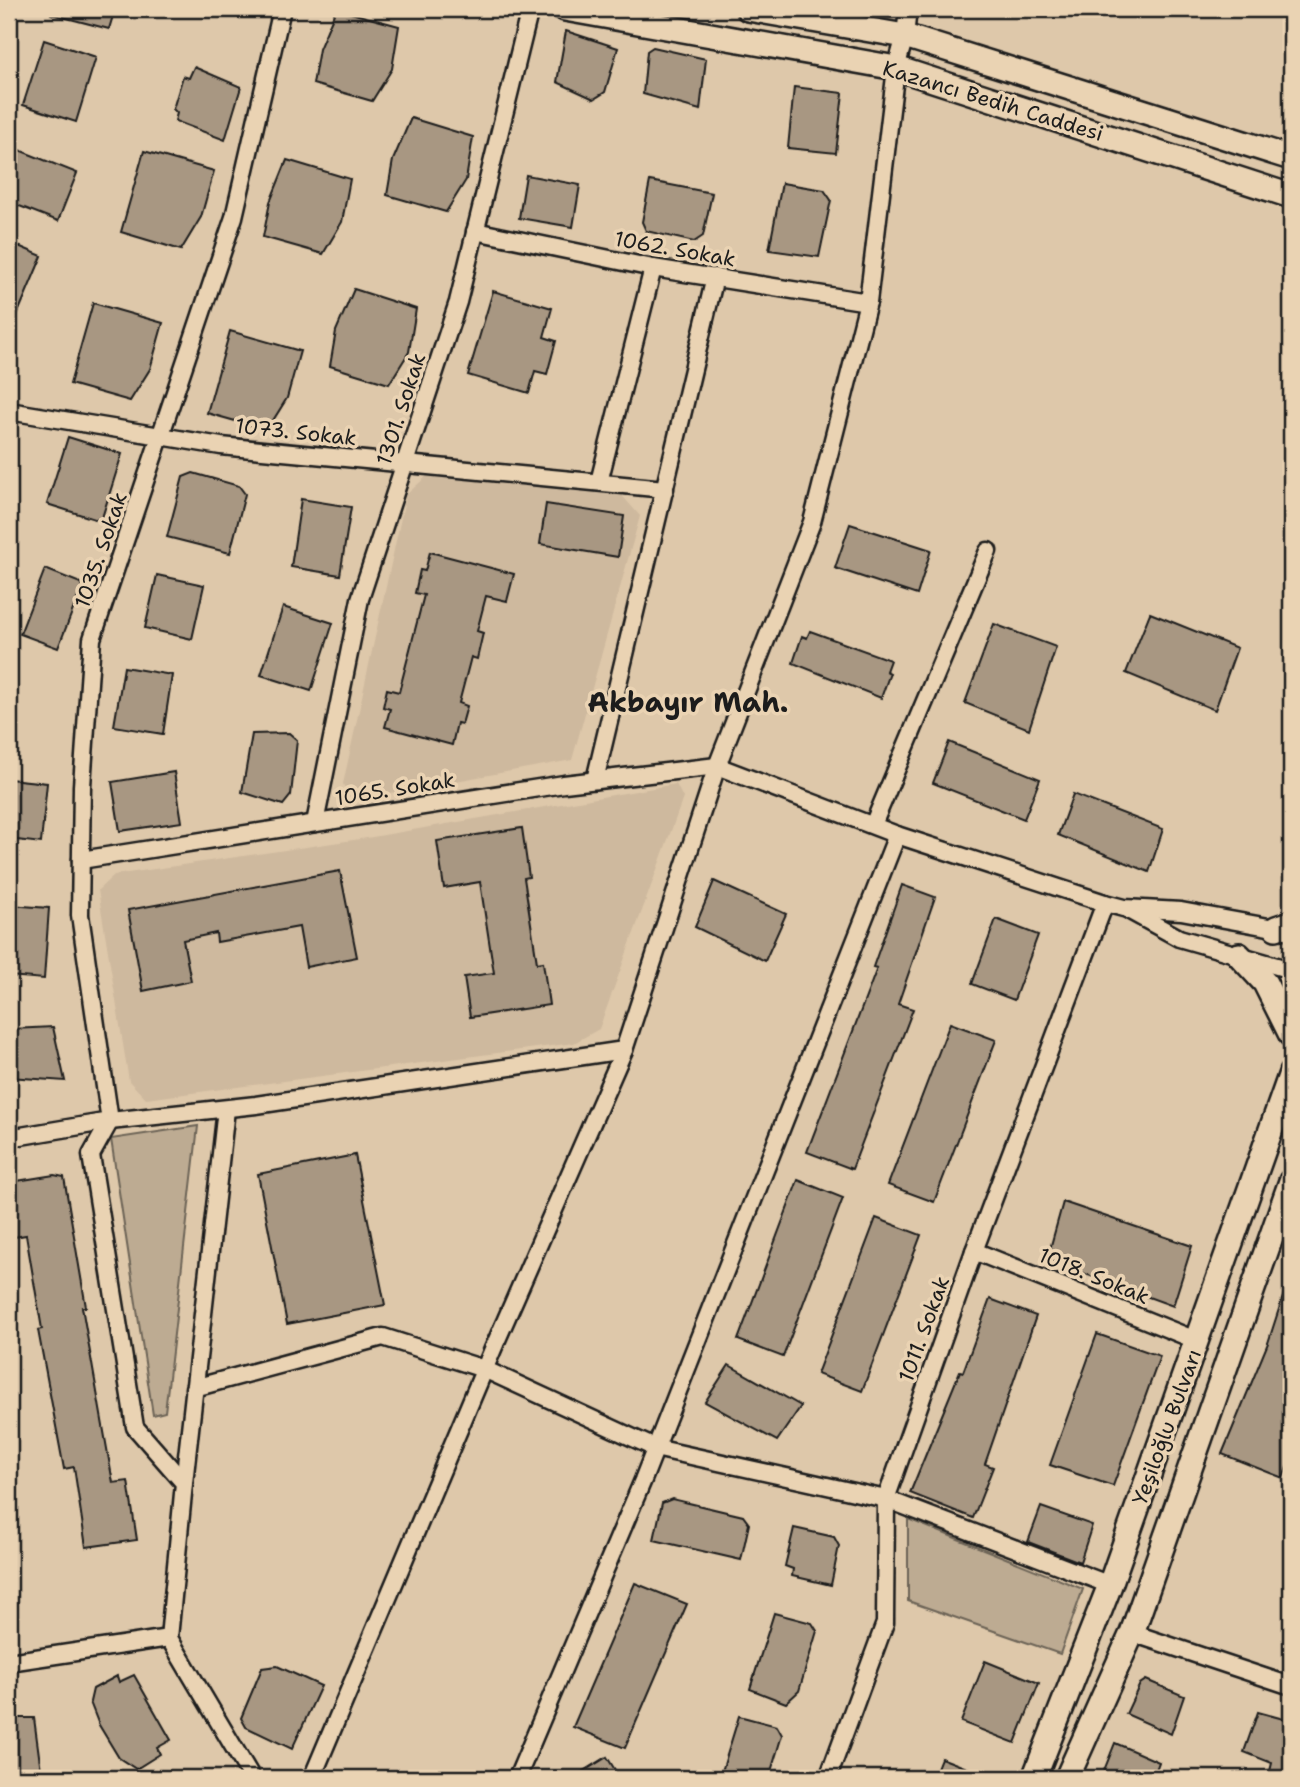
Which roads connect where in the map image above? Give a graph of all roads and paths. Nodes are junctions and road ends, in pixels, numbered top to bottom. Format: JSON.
{"nodes":[{"id":1,"x":282,"y":9,"type":"edge"},
{"id":2,"x":530,"y":9,"type":"edge"},
{"id":3,"x":565,"y":9,"type":"edge"},
{"id":4,"x":748,"y":9,"type":"edge"},
{"id":5,"x":908,"y":9,"type":"edge"},
{"id":6,"x":905,"y":36,"type":"junction"},
{"id":7,"x":896,"y":68,"type":"junction"},
{"id":8,"x":1291,"y":158,"type":"edge"},
{"id":9,"x":1291,"y":196,"type":"edge"},
{"id":10,"x":475,"y":232,"type":"junction"},
{"id":11,"x":653,"y":268,"type":"junction"},
{"id":12,"x":715,"y":277,"type":"junction"},
{"id":13,"x":868,"y":302,"type":"junction"},
{"id":14,"x":9,"y":411,"type":"edge"},
{"id":15,"x":161,"y":438,"type":"junction"},
{"id":16,"x":405,"y":464,"type":"junction"},
{"id":17,"x":599,"y":482,"type":"junction"},
{"id":18,"x":665,"y":489,"type":"junction"},
{"id":19,"x":988,"y":551,"type":"dead end"},
{"id":20,"x":717,"y":766,"type":"junction"},
{"id":21,"x":595,"y":780,"type":"junction"},
{"id":22,"x":315,"y":823,"type":"junction"},
{"id":23,"x":873,"y":825,"type":"junction"},
{"id":24,"x":897,"y":835,"type":"junction"},
{"id":25,"x":81,"y":860,"type":"junction"},
{"id":26,"x":1105,"y":903,"type":"junction"},
{"id":27,"x":1124,"y":908,"type":"junction"},
{"id":28,"x":1286,"y":928,"type":"edge"},
{"id":29,"x":1239,"y":955,"type":"junction"},
{"id":30,"x":1291,"y":970,"type":"edge"},
{"id":31,"x":1291,"y":1035,"type":"edge"},
{"id":32,"x":624,"y":1050,"type":"junction"},
{"id":33,"x":1291,"y":1073,"type":"edge"},
{"id":34,"x":226,"y":1109,"type":"junction"},
{"id":35,"x":110,"y":1121,"type":"junction"},
{"id":36,"x":9,"y":1138,"type":"edge"},
{"id":37,"x":1291,"y":1181,"type":"edge"},
{"id":38,"x":974,"y":1251,"type":"junction"},
{"id":39,"x":1198,"y":1341,"type":"junction"},
{"id":40,"x":484,"y":1369,"type":"junction"},
{"id":41,"x":194,"y":1388,"type":"junction"},
{"id":42,"x":655,"y":1448,"type":"junction"},
{"id":43,"x":184,"y":1483,"type":"junction"},
{"id":44,"x":886,"y":1499,"type":"junction"},
{"id":45,"x":1110,"y":1585,"type":"junction"},
{"id":46,"x":1132,"y":1633,"type":"junction"},
{"id":47,"x":169,"y":1639,"type":"junction"},
{"id":48,"x":9,"y":1662,"type":"edge"},
{"id":49,"x":1291,"y":1686,"type":"edge"},
{"id":50,"x":252,"y":1778,"type":"edge"},
{"id":51,"x":312,"y":1778,"type":"edge"},
{"id":52,"x":517,"y":1778,"type":"edge"},
{"id":53,"x":828,"y":1778,"type":"edge"},
{"id":54,"x":1034,"y":1778,"type":"edge"},
{"id":55,"x":1067,"y":1778,"type":"edge"}],
"edges":[{"from":1,"to":15,"type":"street","name":"1035. Sokak"},
{"from":2,"to":10,"type":"street","name":"1301. Sokak"},
{"from":3,"to":7,"type":"main road","name":"Kazancı Bedih Caddesi"},
{"from":4,"to":6,"type":"main road","name":"Kazancı Bedih Caddesi"},
{"from":5,"to":6,"type":"street"},
{"from":6,"to":7,"type":"street"},
{"from":6,"to":8,"type":"main road","name":"Kazancı Bedih Caddesi"},
{"from":7,"to":9,"type":"main road","name":"Kazancı Bedih Caddesi"},
{"from":7,"to":13,"type":"street"},
{"from":10,"to":11,"type":"street","name":"1062. Sokak"},
{"from":10,"to":16,"type":"street","name":"1301. Sokak"},
{"from":11,"to":12,"type":"street","name":"1062. Sokak"},
{"from":11,"to":17,"type":"street"},
{"from":12,"to":13,"type":"street","name":"1062. Sokak"},
{"from":12,"to":18,"type":"street"},
{"from":13,"to":20,"type":"street"},
{"from":14,"to":15,"type":"street","name":"1073. Sokak"},
{"from":15,"to":16,"type":"street","name":"1073. Sokak"},
{"from":15,"to":25,"type":"street","name":"1035. Sokak"},
{"from":16,"to":17,"type":"street","name":"1073. Sokak"},
{"from":16,"to":22,"type":"street","name":"1301. Sokak"},
{"from":17,"to":18,"type":"street","name":"1073. Sokak"},
{"from":18,"to":21,"type":"street"},
{"from":19,"to":23,"type":"street"},
{"from":20,"to":21,"type":"street","name":"1065. Sokak"},
{"from":20,"to":23,"type":"street"},
{"from":20,"to":32,"type":"street"},
{"from":21,"to":22,"type":"street","name":"1065. Sokak"},
{"from":22,"to":25,"type":"street","name":"1065. Sokak"},
{"from":23,"to":24,"type":"street"},
{"from":24,"to":26,"type":"street"},
{"from":24,"to":42,"type":"street"},
{"from":25,"to":35,"type":"street","name":"1035. Sokak"},
{"from":26,"to":27,"type":"street"},
{"from":26,"to":38,"type":"street","name":"1011. Sokak"},
{"from":27,"to":28,"type":"street"},
{"from":27,"to":29,"type":"street"},
{"from":29,"to":30,"type":"street"},
{"from":29,"to":31,"type":"main road"},
{"from":32,"to":34,"type":"street"},
{"from":32,"to":40,"type":"street"},
{"from":33,"to":39,"type":"main road","name":"Yeşiloğlu Bulvarı"},
{"from":34,"to":35,"type":"street"},
{"from":34,"to":41,"type":"street"},
{"from":35,"to":36,"type":"street"},
{"from":35,"to":43,"type":"street"},
{"from":37,"to":46,"type":"main road","name":"Yeşiloğlu Bulvarı"},
{"from":38,"to":39,"type":"street","name":"1018. Sokak"},
{"from":38,"to":44,"type":"street","name":"1011. Sokak"},
{"from":39,"to":45,"type":"main road","name":"Yeşiloğlu Bulvarı"},
{"from":40,"to":41,"type":"street"},
{"from":40,"to":42,"type":"street"},
{"from":40,"to":51,"type":"street"},
{"from":41,"to":43,"type":"street"},
{"from":42,"to":44,"type":"street"},
{"from":42,"to":52,"type":"street"},
{"from":43,"to":47,"type":"street"},
{"from":44,"to":45,"type":"street"},
{"from":44,"to":53,"type":"street","name":"1011. Sokak"},
{"from":45,"to":54,"type":"main road","name":"Yeşiloğlu Bulvarı"},
{"from":46,"to":49,"type":"street"},
{"from":46,"to":55,"type":"main road","name":"Yeşiloğlu Bulvarı"},
{"from":47,"to":48,"type":"street"},
{"from":47,"to":50,"type":"street"}]}
